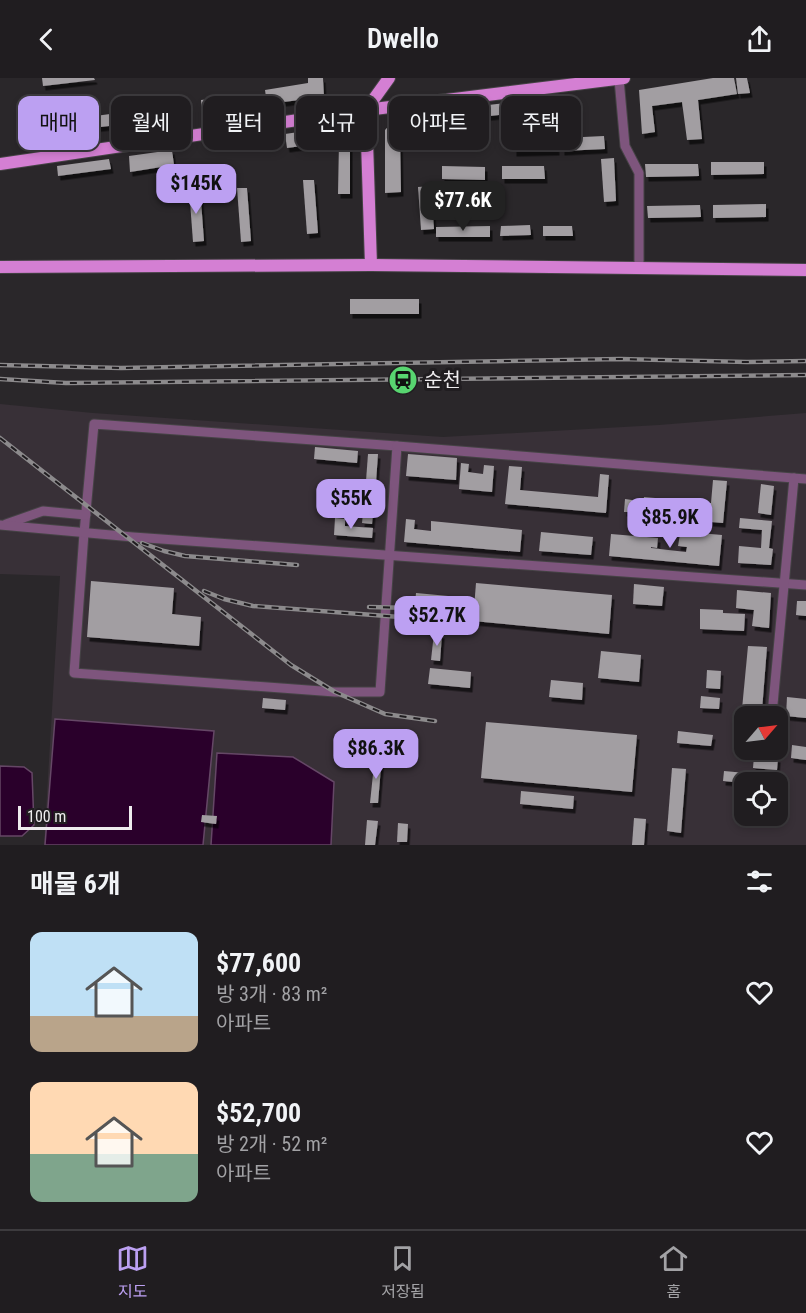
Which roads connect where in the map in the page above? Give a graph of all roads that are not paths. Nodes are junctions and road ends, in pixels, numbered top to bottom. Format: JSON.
{"nodes":[{"id":1,"x":389,"y":78,"type":"edge"},
{"id":2,"x":624,"y":78,"type":"edge"},
{"id":3,"x":619,"y":79,"type":"edge"},
{"id":4,"x":376,"y":96,"type":"edge"},
{"id":5,"x":377,"y":109,"type":"edge"},
{"id":6,"x":296,"y":120,"type":"edge"},
{"id":7,"x":367,"y":150,"type":"edge"},
{"id":8,"x":0,"y":164,"type":"edge"},
{"id":9,"x":371,"y":265,"type":"junction"},
{"id":10,"x":0,"y":267,"type":"edge"},
{"id":11,"x":639,"y":267,"type":"junction"},
{"id":12,"x":806,"y":270,"type":"edge"},
{"id":13,"x":397,"y":446,"type":"junction"},
{"id":14,"x":794,"y":478,"type":"junction"},
{"id":15,"x":806,"y":479,"type":"edge"},
{"id":16,"x":86,"y":515,"type":"junction"},
{"id":17,"x":1,"y":525,"type":"edge"},
{"id":18,"x":84,"y":533,"type":"junction"},
{"id":19,"x":388,"y":554,"type":"junction"},
{"id":20,"x":784,"y":583,"type":"junction"},
{"id":21,"x":806,"y":585,"type":"edge"},
{"id":22,"x":773,"y":706,"type":"edge"}],
"edges":[{"from":1,"to":4,"type":"main road"},
{"from":2,"to":3,"type":"main road"},
{"from":3,"to":5,"type":"main road"},
{"from":3,"to":11,"type":"street"},
{"from":6,"to":8,"type":"main road"},
{"from":7,"to":9,"type":"main road"},
{"from":9,"to":10,"type":"main road"},
{"from":9,"to":11,"type":"main road"},
{"from":11,"to":12,"type":"main road"},
{"from":13,"to":14,"type":"street"},
{"from":13,"to":16,"type":"street"},
{"from":13,"to":19,"type":"street"},
{"from":14,"to":15,"type":"street"},
{"from":14,"to":20,"type":"street"},
{"from":16,"to":17,"type":"street"},
{"from":16,"to":18,"type":"street"},
{"from":17,"to":18,"type":"street"},
{"from":18,"to":19,"type":"street"},
{"from":18,"to":19,"type":"street"},
{"from":19,"to":20,"type":"street"},
{"from":20,"to":21,"type":"street"},
{"from":20,"to":22,"type":"street"}]}
